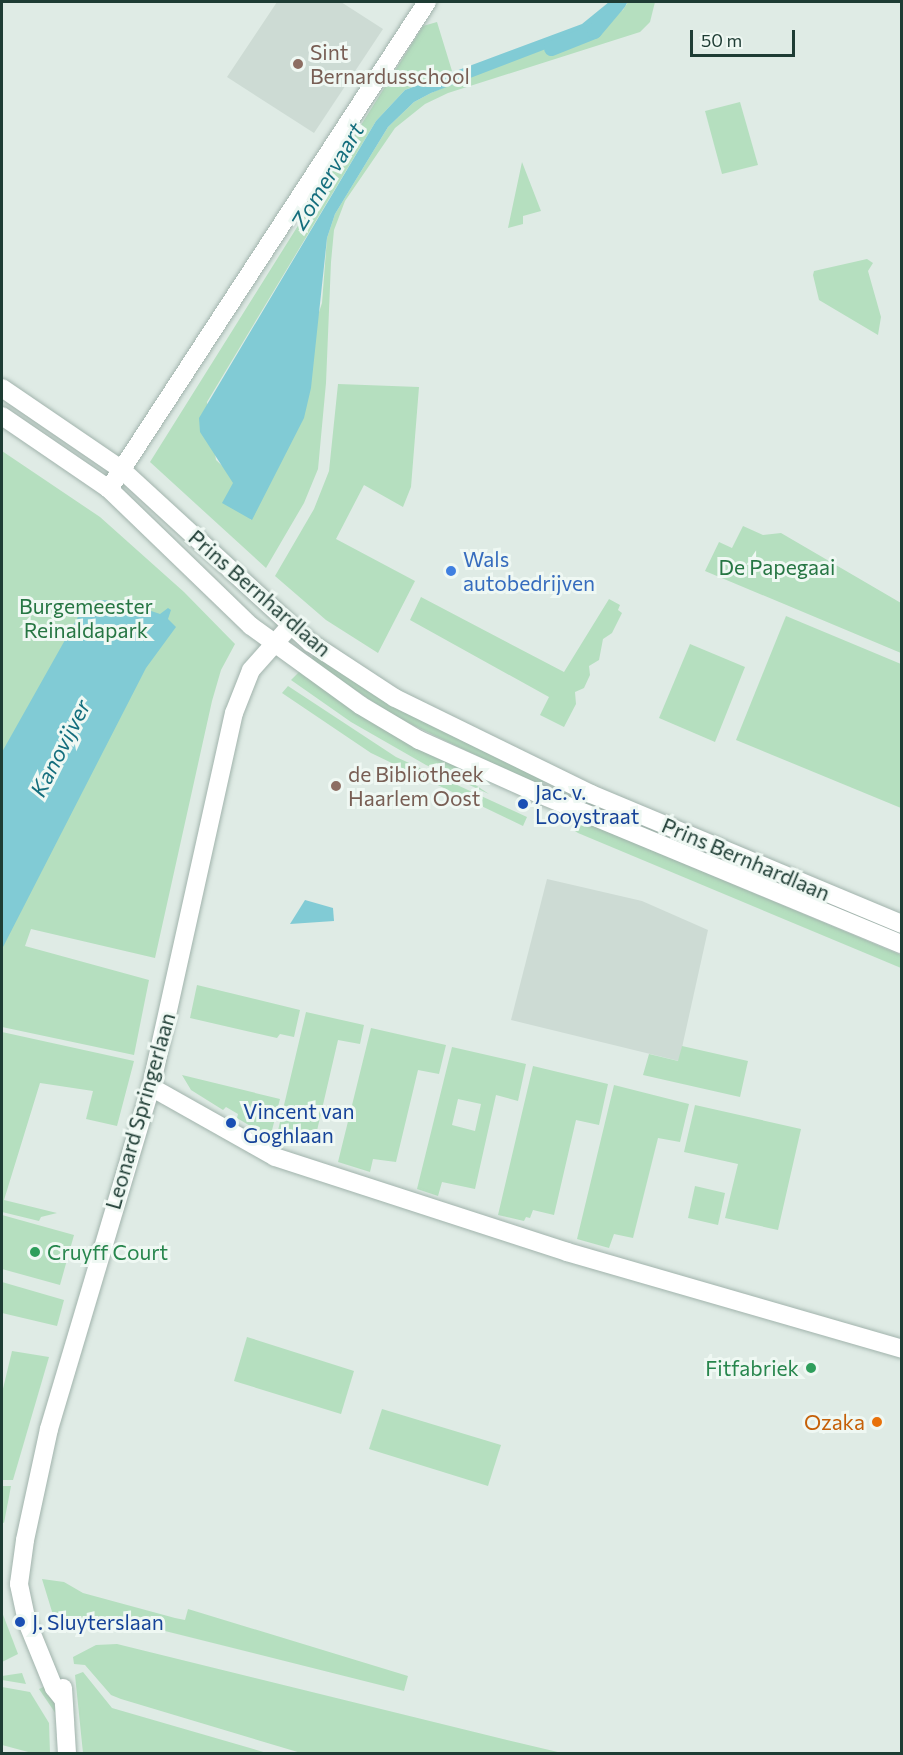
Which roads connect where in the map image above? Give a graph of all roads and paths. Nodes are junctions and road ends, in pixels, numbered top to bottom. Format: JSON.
{"nodes":[{"id":1,"x":427,"y":2,"type":"edge"},
{"id":2,"x":2,"y":388,"type":"edge"},
{"id":3,"x":2,"y":416,"type":"edge"},
{"id":4,"x":122,"y":470,"type":"junction"},
{"id":5,"x":109,"y":489,"type":"junction"},
{"id":6,"x":290,"y":626,"type":"junction"},
{"id":7,"x":274,"y":643,"type":"junction"},
{"id":8,"x":902,"y":924,"type":"edge"},
{"id":9,"x":902,"y":944,"type":"edge"},
{"id":10,"x":151,"y":1087,"type":"junction"},
{"id":11,"x":902,"y":1349,"type":"edge"},
{"id":12,"x":67,"y":1754,"type":"edge"}],
"edges":[{"from":1,"to":4,"type":"street"},
{"from":2,"to":4,"type":"street","name":"Prins Bernhardlaan"},
{"from":3,"to":5,"type":"street","name":"Prins Bernhardlaan"},
{"from":4,"to":5,"type":"street"},
{"from":4,"to":6,"type":"street","name":"Prins Bernhardlaan"},
{"from":5,"to":7,"type":"street","name":"Prins Bernhardlaan"},
{"from":6,"to":7,"type":"street","name":"Leonard Springerlaan"},
{"from":6,"to":8,"type":"street","name":"Prins Bernhardlaan"},
{"from":7,"to":9,"type":"street","name":"Prins Bernhardlaan"},
{"from":7,"to":10,"type":"street","name":"Leonard Springerlaan"},
{"from":10,"to":11,"type":"street"},
{"from":10,"to":12,"type":"street","name":"Leonard Springerlaan"}]}
